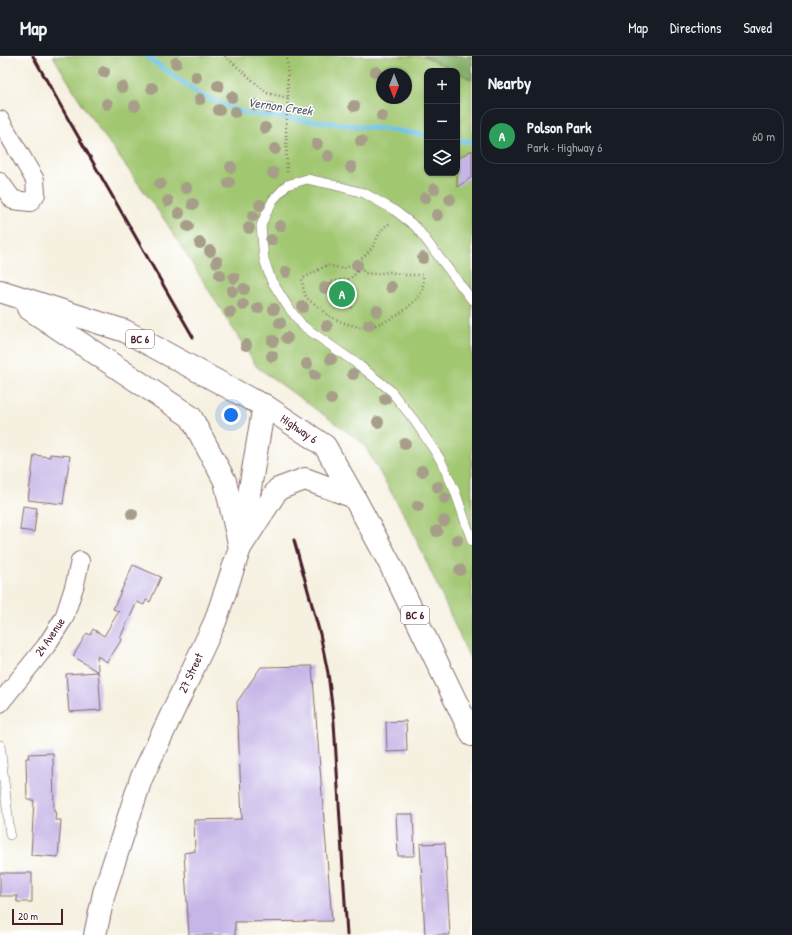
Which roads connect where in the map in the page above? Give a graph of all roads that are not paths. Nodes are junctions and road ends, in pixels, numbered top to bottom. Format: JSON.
{"nodes":[{"id":1,"x":0,"y":120,"type":"edge"},
{"id":2,"x":0,"y":182,"type":"edge"},
{"id":3,"x":4,"y":293,"type":"edge"},
{"id":4,"x":472,"y":300,"type":"edge"},
{"id":5,"x":264,"y":405,"type":"junction"},
{"id":6,"x":354,"y":496,"type":"junction"},
{"id":7,"x":472,"y":541,"type":"edge"},
{"id":8,"x":240,"y":548,"type":"junction"},
{"id":9,"x":80,"y":561,"type":"dead end"},
{"id":10,"x":0,"y":703,"type":"edge"},
{"id":11,"x":472,"y":735,"type":"edge"},
{"id":12,"x":0,"y":745,"type":"edge"},
{"id":13,"x":10,"y":835,"type":"dead end"},
{"id":14,"x":95,"y":935,"type":"edge"}],
"edges":[{"from":1,"to":2,"type":"street"},
{"from":3,"to":5,"type":"main road","name":"Highway 6","number":"BC 6"},
{"from":3,"to":8,"type":"main road"},
{"from":4,"to":7,"type":"lane"},
{"from":5,"to":6,"type":"main road","name":"Highway 6","number":"BC 6"},
{"from":5,"to":8,"type":"main road","name":"27 Street"},
{"from":6,"to":8,"type":"main road"},
{"from":6,"to":11,"type":"main road","name":"Highway 6","number":"BC 6"},
{"from":8,"to":14,"type":"main road","name":"27 Street"},
{"from":9,"to":10,"type":"street","name":"24 Avenue"},
{"from":12,"to":13,"type":"lane"}]}
